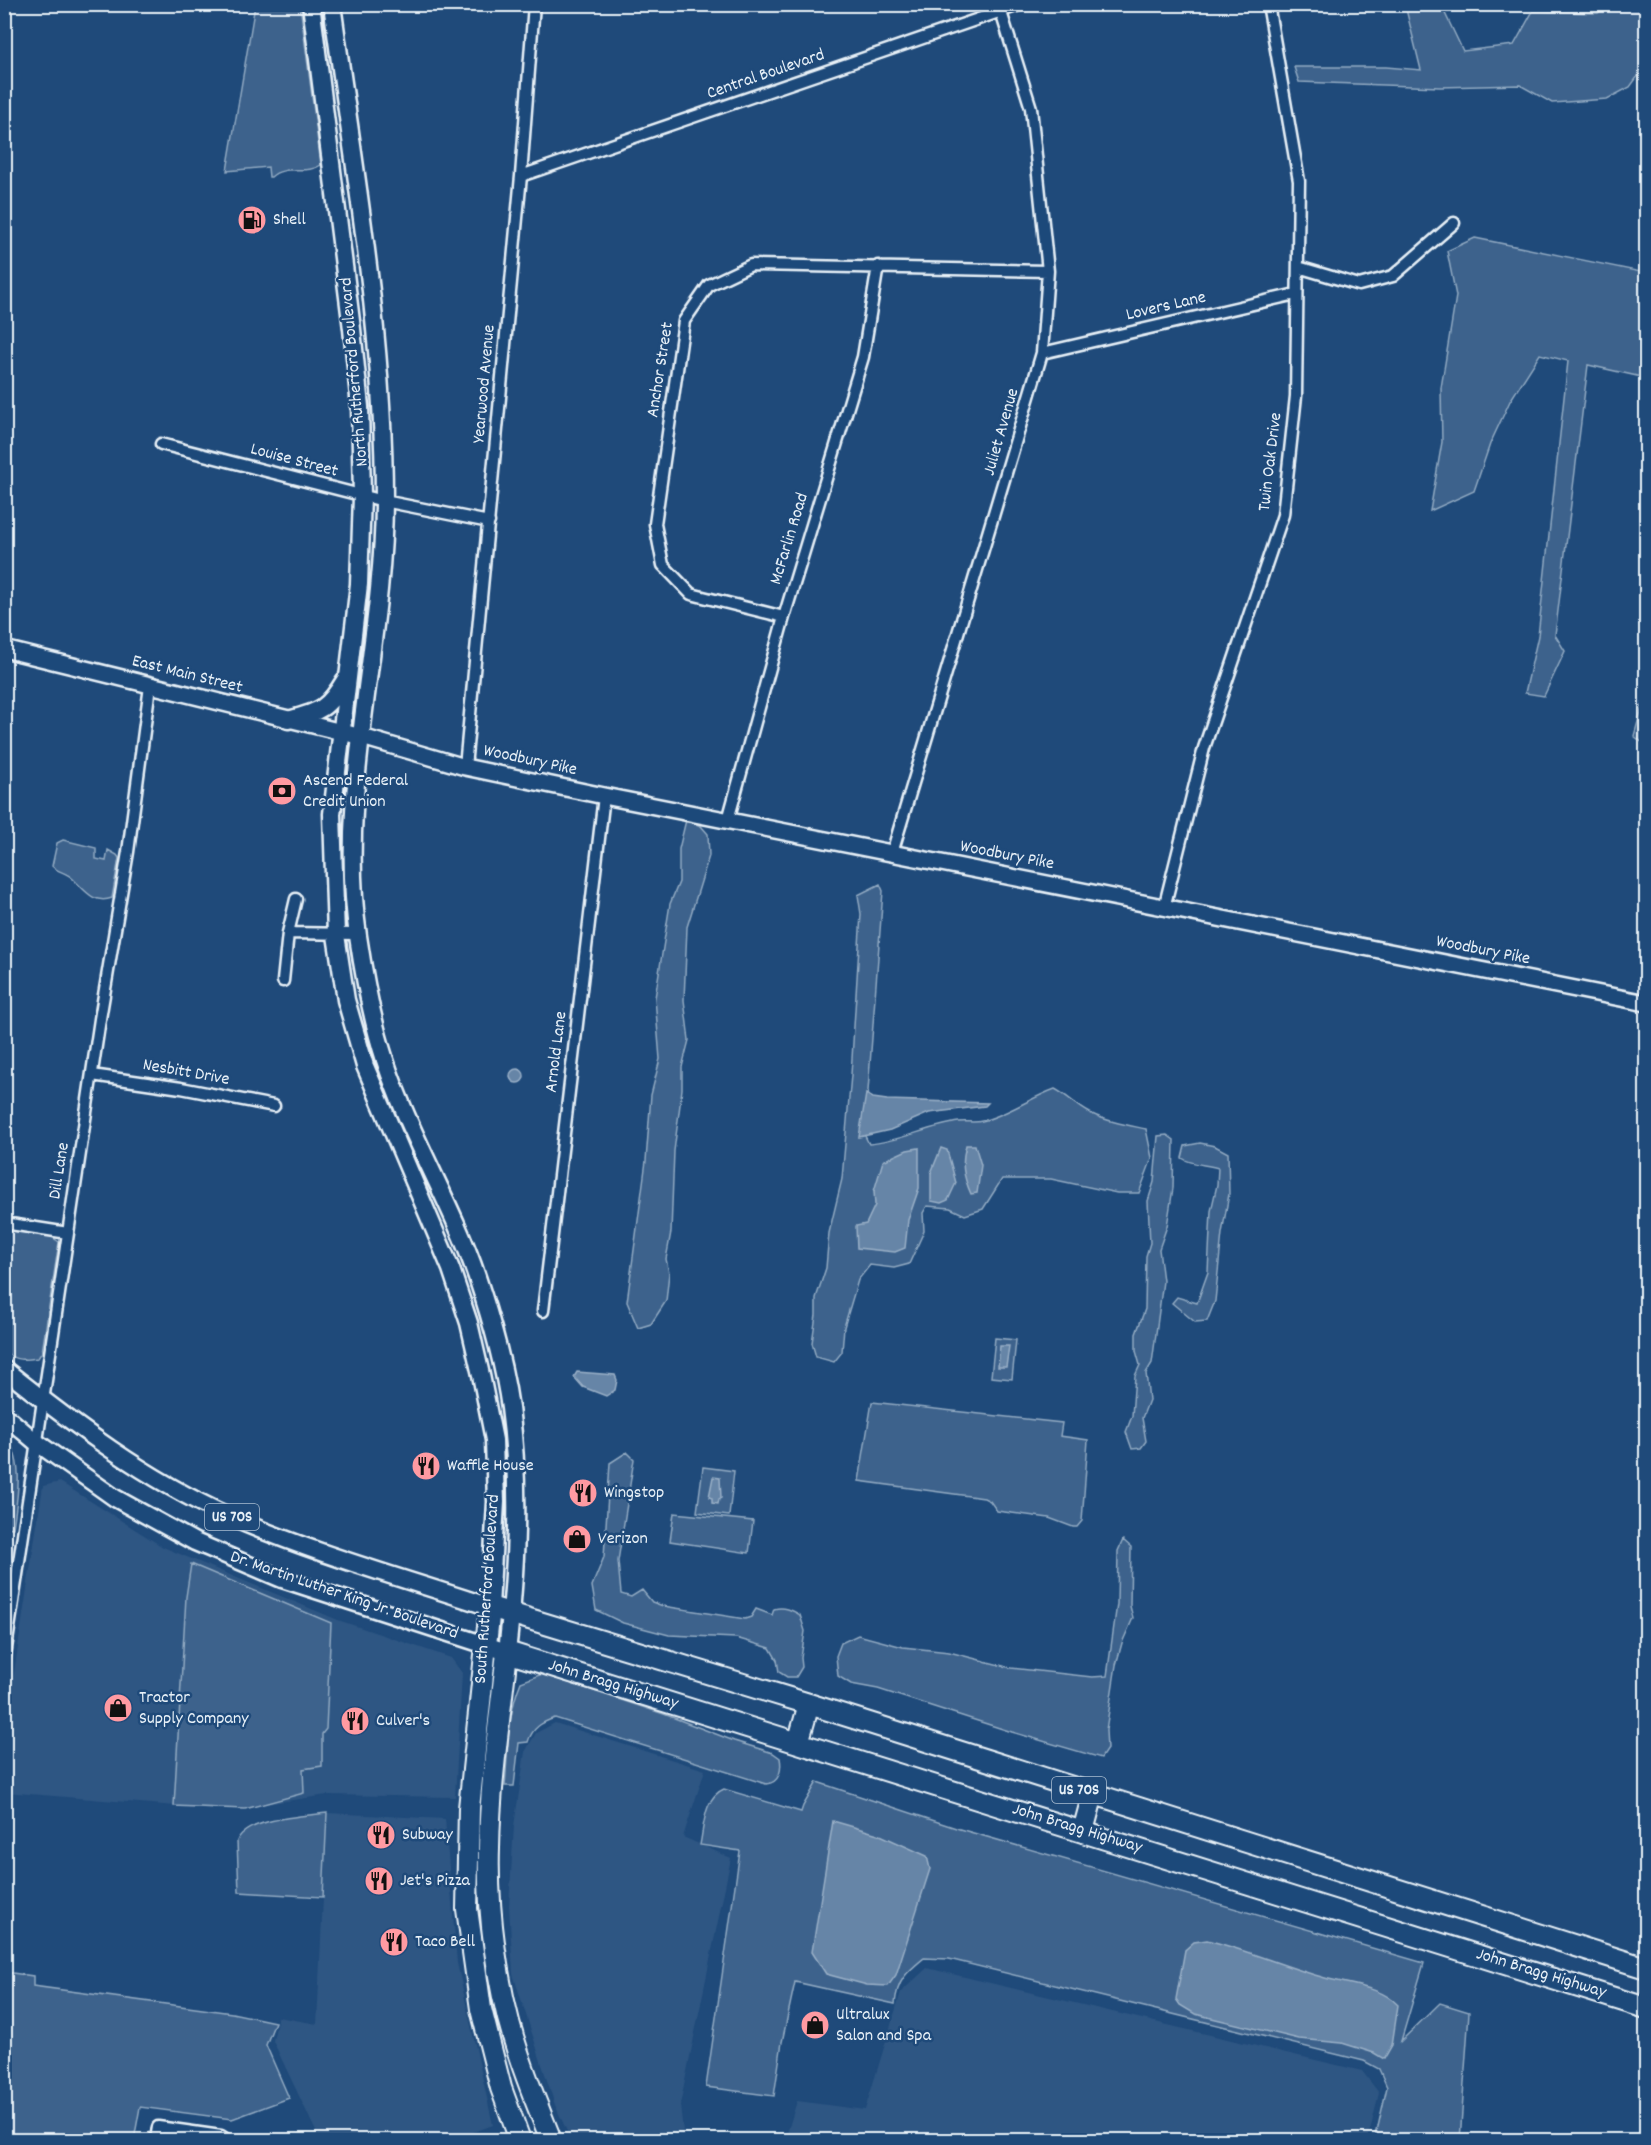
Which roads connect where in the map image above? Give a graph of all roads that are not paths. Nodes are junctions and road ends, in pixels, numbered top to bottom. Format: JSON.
{"nodes":[{"id":1,"x":311,"y":4,"type":"edge"},
{"id":2,"x":332,"y":4,"type":"edge"},
{"id":3,"x":534,"y":4,"type":"edge"},
{"id":4,"x":1022,"y":4,"type":"edge"},
{"id":5,"x":1269,"y":4,"type":"edge"},
{"id":6,"x":1001,"y":12,"type":"junction"},
{"id":7,"x":521,"y":176,"type":"junction"},
{"id":8,"x":1454,"y":223,"type":"dead end"},
{"id":9,"x":878,"y":267,"type":"junction"},
{"id":10,"x":1298,"y":267,"type":"junction"},
{"id":11,"x":1048,"y":271,"type":"junction"},
{"id":12,"x":1296,"y":294,"type":"junction"},
{"id":13,"x":1042,"y":353,"type":"junction"},
{"id":14,"x":161,"y":444,"type":"dead end"},
{"id":15,"x":362,"y":496,"type":"junction"},
{"id":16,"x":384,"y":501,"type":"junction"},
{"id":17,"x":489,"y":522,"type":"junction"},
{"id":18,"x":784,"y":617,"type":"junction"},
{"id":19,"x":4,"y":649,"type":"edge"},
{"id":20,"x":348,"y":677,"type":"junction"},
{"id":21,"x":150,"y":686,"type":"junction"},
{"id":22,"x":288,"y":720,"type":"junction"},
{"id":23,"x":341,"y":733,"type":"junction"},
{"id":24,"x":362,"y":737,"type":"junction"},
{"id":25,"x":465,"y":767,"type":"junction"},
{"id":26,"x":604,"y":796,"type":"junction"},
{"id":27,"x":728,"y":820,"type":"junction"},
{"id":28,"x":892,"y":853,"type":"junction"},
{"id":29,"x":296,"y":898,"type":"dead end"},
{"id":30,"x":1164,"y":908,"type":"junction"},
{"id":31,"x":288,"y":933,"type":"junction"},
{"id":32,"x":357,"y":934,"type":"junction"},
{"id":33,"x":336,"y":935,"type":"junction"},
{"id":34,"x":283,"y":981,"type":"dead end"},
{"id":35,"x":1647,"y":1003,"type":"edge"},
{"id":36,"x":92,"y":1075,"type":"junction"},
{"id":37,"x":274,"y":1106,"type":"dead end"},
{"id":38,"x":4,"y":1223,"type":"edge"},
{"id":39,"x":68,"y":1233,"type":"junction"},
{"id":40,"x":543,"y":1311,"type":"dead end"},
{"id":41,"x":4,"y":1369,"type":"edge"},
{"id":42,"x":43,"y":1400,"type":"junction"},
{"id":43,"x":4,"y":1415,"type":"edge"},
{"id":44,"x":36,"y":1442,"type":"junction"},
{"id":45,"x":490,"y":1607,"type":"junction"},
{"id":46,"x":511,"y":1614,"type":"junction"},
{"id":47,"x":486,"y":1646,"type":"junction"},
{"id":48,"x":507,"y":1652,"type":"junction"},
{"id":49,"x":4,"y":1662,"type":"edge"},
{"id":50,"x":809,"y":1704,"type":"junction"},
{"id":51,"x":798,"y":1743,"type":"junction"},
{"id":52,"x":1093,"y":1794,"type":"junction"},
{"id":53,"x":1083,"y":1831,"type":"junction"},
{"id":54,"x":1647,"y":1968,"type":"edge"},
{"id":55,"x":1647,"y":2008,"type":"edge"},
{"id":56,"x":156,"y":2140,"type":"edge"},
{"id":57,"x":227,"y":2140,"type":"edge"},
{"id":58,"x":520,"y":2140,"type":"edge"},
{"id":59,"x":551,"y":2140,"type":"edge"}],
"edges":[{"from":1,"to":15,"type":"main road","name":"North Rutherford Boulevard"},
{"from":2,"to":16,"type":"main road","name":"North Rutherford Boulevard"},
{"from":3,"to":7,"type":"street","name":"Yearwood Avenue"},
{"from":4,"to":6,"type":"street","name":"Central Boulevard"},
{"from":5,"to":10,"type":"street","name":"Twin Oak Drive"},
{"from":6,"to":7,"type":"street","name":"Central Boulevard"},
{"from":6,"to":11,"type":"street","name":"Juliet Avenue"},
{"from":7,"to":17,"type":"street","name":"Yearwood Avenue"},
{"from":8,"to":10,"type":"street"},
{"from":9,"to":11,"type":"street","name":"Anchor Street"},
{"from":9,"to":18,"type":"street","name":"McFarlin Road"},
{"from":9,"to":18,"type":"street","name":"Anchor Street"},
{"from":10,"to":12,"type":"street","name":"Twin Oak Drive"},
{"from":11,"to":13,"type":"street","name":"Juliet Avenue"},
{"from":12,"to":13,"type":"street","name":"Lovers Lane"},
{"from":12,"to":30,"type":"street","name":"Twin Oak Drive"},
{"from":13,"to":28,"type":"street","name":"Juliet Avenue"},
{"from":14,"to":15,"type":"street","name":"Louise Street"},
{"from":15,"to":16,"type":"street","name":"Louise Street"},
{"from":15,"to":20,"type":"main road","name":"North Rutherford Boulevard"},
{"from":16,"to":17,"type":"street","name":"Louise Street"},
{"from":16,"to":24,"type":"main road","name":"North Rutherford Boulevard"},
{"from":17,"to":25,"type":"street","name":"Yearwood Avenue"},
{"from":18,"to":27,"type":"street","name":"McFarlin Road"},
{"from":19,"to":21,"type":"street","name":"East Main Street"},
{"from":20,"to":22,"type":"main road"},
{"from":20,"to":23,"type":"main road","name":"North Rutherford Boulevard"},
{"from":21,"to":22,"type":"street","name":"East Main Street"},
{"from":21,"to":36,"type":"street","name":"Dill Lane"},
{"from":22,"to":23,"type":"street","name":"East Main Street"},
{"from":23,"to":24,"type":"street","name":"East Main Street"},
{"from":23,"to":33,"type":"main road","name":"South Rutherford Boulevard"},
{"from":24,"to":25,"type":"street","name":"Woodbury Pike"},
{"from":24,"to":32,"type":"main road","name":"South Rutherford Boulevard"},
{"from":25,"to":26,"type":"street","name":"Woodbury Pike"},
{"from":26,"to":27,"type":"street","name":"Woodbury Pike"},
{"from":26,"to":40,"type":"street","name":"Arnold Lane"},
{"from":27,"to":28,"type":"street","name":"Woodbury Pike"},
{"from":28,"to":30,"type":"street","name":"Woodbury Pike"},
{"from":29,"to":31,"type":"street"},
{"from":30,"to":35,"type":"street","name":"Woodbury Pike"},
{"from":31,"to":33,"type":"street"},
{"from":31,"to":34,"type":"street"},
{"from":32,"to":33,"type":"street"},
{"from":32,"to":46,"type":"main road","name":"South Rutherford Boulevard"},
{"from":33,"to":45,"type":"main road","name":"South Rutherford Boulevard"},
{"from":36,"to":37,"type":"street","name":"Nesbitt Drive"},
{"from":36,"to":39,"type":"street","name":"Dill Lane"},
{"from":38,"to":39,"type":"street"},
{"from":39,"to":42,"type":"street","name":"Dill Lane"},
{"from":41,"to":42,"type":"main road","name":"Dr. Martin Luther King Jr. Boulevard","number":"US 70S"},
{"from":42,"to":44,"type":"street","name":"Dill Lane"},
{"from":42,"to":45,"type":"main road","name":"Dr. Martin Luther King Jr. Boulevard","number":"US 70S"},
{"from":43,"to":44,"type":"main road","name":"Dr. Martin Luther King Jr. Boulevard","number":"US 70S"},
{"from":44,"to":47,"type":"main road","name":"Dr. Martin Luther King Jr. Boulevard","number":"US 70S"},
{"from":44,"to":49,"type":"street","name":"Dill Lane"},
{"from":45,"to":46,"type":"highway","name":"Dr. Martin Luther King Jr. Boulevard","number":"US 70S"},
{"from":45,"to":47,"type":"highway","name":"South Rutherford Boulevard"},
{"from":46,"to":48,"type":"main road","name":"South Rutherford Boulevard"},
{"from":46,"to":50,"type":"highway","name":"John Bragg Highway","number":"US 70S"},
{"from":47,"to":48,"type":"main road","name":"Dr. Martin Luther King Jr. Boulevard","number":"US 70S"},
{"from":47,"to":58,"type":"highway","name":"South Rutherford Boulevard"},
{"from":48,"to":51,"type":"highway","name":"John Bragg Highway","number":"US 70S"},
{"from":48,"to":59,"type":"highway","name":"South Rutherford Boulevard"},
{"from":50,"to":51,"type":"highway"},
{"from":50,"to":52,"type":"highway","name":"John Bragg Highway","number":"US 70S"},
{"from":51,"to":53,"type":"highway","name":"John Bragg Highway","number":"US 70S"},
{"from":52,"to":53,"type":"highway"},
{"from":52,"to":54,"type":"highway","name":"John Bragg Highway","number":"US 70S"},
{"from":53,"to":55,"type":"highway","name":"John Bragg Highway","number":"US 70S"},
{"from":56,"to":57,"type":"street"}]}
